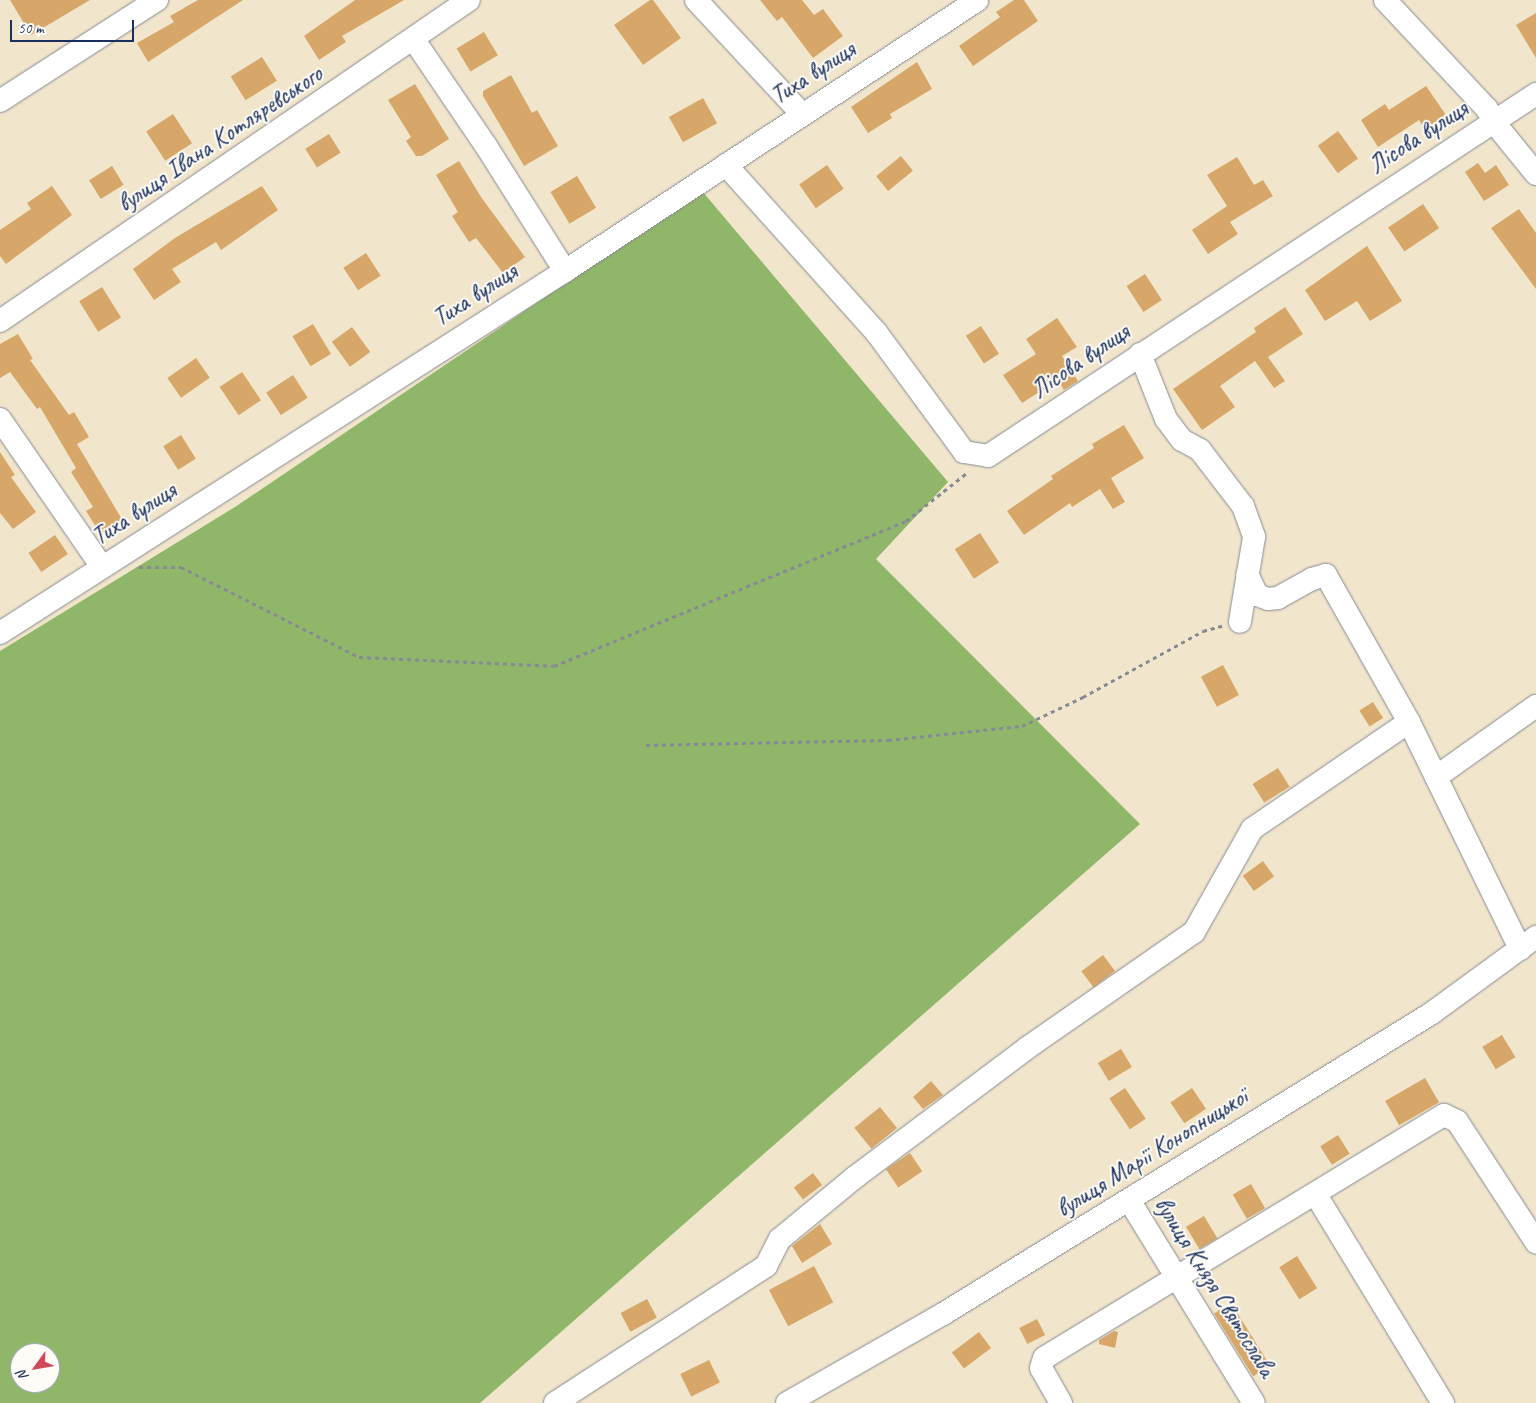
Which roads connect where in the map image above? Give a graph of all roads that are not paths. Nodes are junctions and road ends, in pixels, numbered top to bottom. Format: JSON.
{"nodes":[{"id":1,"x":157,"y":0,"type":"edge"},
{"id":2,"x":469,"y":0,"type":"edge"},
{"id":3,"x":696,"y":0,"type":"edge"},
{"id":4,"x":977,"y":0,"type":"edge"},
{"id":5,"x":1385,"y":0,"type":"edge"},
{"id":6,"x":414,"y":40,"type":"junction"},
{"id":7,"x":1536,"y":94,"type":"edge"},
{"id":8,"x":0,"y":101,"type":"edge"},
{"id":9,"x":801,"y":113,"type":"junction"},
{"id":10,"x":1495,"y":123,"type":"junction"},
{"id":11,"x":726,"y":165,"type":"junction"},
{"id":12,"x":1536,"y":174,"type":"edge"},
{"id":13,"x":565,"y":270,"type":"junction"},
{"id":14,"x":0,"y":321,"type":"edge"},
{"id":15,"x":1140,"y":354,"type":"junction"},
{"id":16,"x":0,"y":419,"type":"edge"},
{"id":17,"x":102,"y":567,"type":"junction"},
{"id":18,"x":1247,"y":574,"type":"junction"},
{"id":19,"x":1240,"y":622,"type":"road end"},
{"id":20,"x":0,"y":633,"type":"edge"},
{"id":21,"x":1536,"y":706,"type":"edge"},
{"id":22,"x":1409,"y":722,"type":"junction"},
{"id":23,"x":1436,"y":777,"type":"junction"},
{"id":24,"x":1528,"y":943,"type":"edge"},
{"id":25,"x":1316,"y":1195,"type":"junction"},
{"id":26,"x":1129,"y":1200,"type":"junction"},
{"id":27,"x":1536,"y":1242,"type":"edge"},
{"id":28,"x":1178,"y":1277,"type":"junction"},
{"id":29,"x":555,"y":1403,"type":"edge"},
{"id":30,"x":787,"y":1403,"type":"edge"},
{"id":31,"x":1061,"y":1403,"type":"edge"},
{"id":32,"x":1254,"y":1403,"type":"edge"},
{"id":33,"x":1443,"y":1403,"type":"edge"}],
"edges":[{"from":1,"to":8,"type":"street"},
{"from":2,"to":6,"type":"street","name":"вулиця Івана Котляревського"},
{"from":3,"to":9,"type":"street"},
{"from":4,"to":9,"type":"street","name":"Тиха вулиця"},
{"from":5,"to":10,"type":"street"},
{"from":6,"to":13,"type":"street"},
{"from":6,"to":14,"type":"street","name":"вулиця Івана Котляревського"},
{"from":7,"to":10,"type":"street","name":"Лісова вулиця"},
{"from":9,"to":11,"type":"street","name":"Тиха вулиця"},
{"from":10,"to":12,"type":"street"},
{"from":10,"to":15,"type":"street","name":"Лісова вулиця"},
{"from":11,"to":13,"type":"street","name":"Тиха вулиця"},
{"from":11,"to":15,"type":"street","name":"Лісова вулиця"},
{"from":13,"to":17,"type":"street","name":"Тиха вулиця"},
{"from":15,"to":18,"type":"street"},
{"from":16,"to":17,"type":"street"},
{"from":17,"to":20,"type":"street","name":"Тиха вулиця"},
{"from":18,"to":19,"type":"street"},
{"from":18,"to":22,"type":"street"},
{"from":21,"to":23,"type":"street"},
{"from":22,"to":23,"type":"street"},
{"from":22,"to":29,"type":"street"},
{"from":23,"to":24,"type":"street"},
{"from":24,"to":26,"type":"street","name":"вулиця Марії Конопницької"},
{"from":25,"to":27,"type":"street"},
{"from":25,"to":28,"type":"street"},
{"from":25,"to":33,"type":"street"},
{"from":26,"to":28,"type":"street","name":"вулиця Князя Святослава"},
{"from":26,"to":30,"type":"street","name":"вулиця Марії Конопницької"},
{"from":28,"to":31,"type":"street"},
{"from":28,"to":32,"type":"street","name":"вулиця Князя Святослава"}]}
